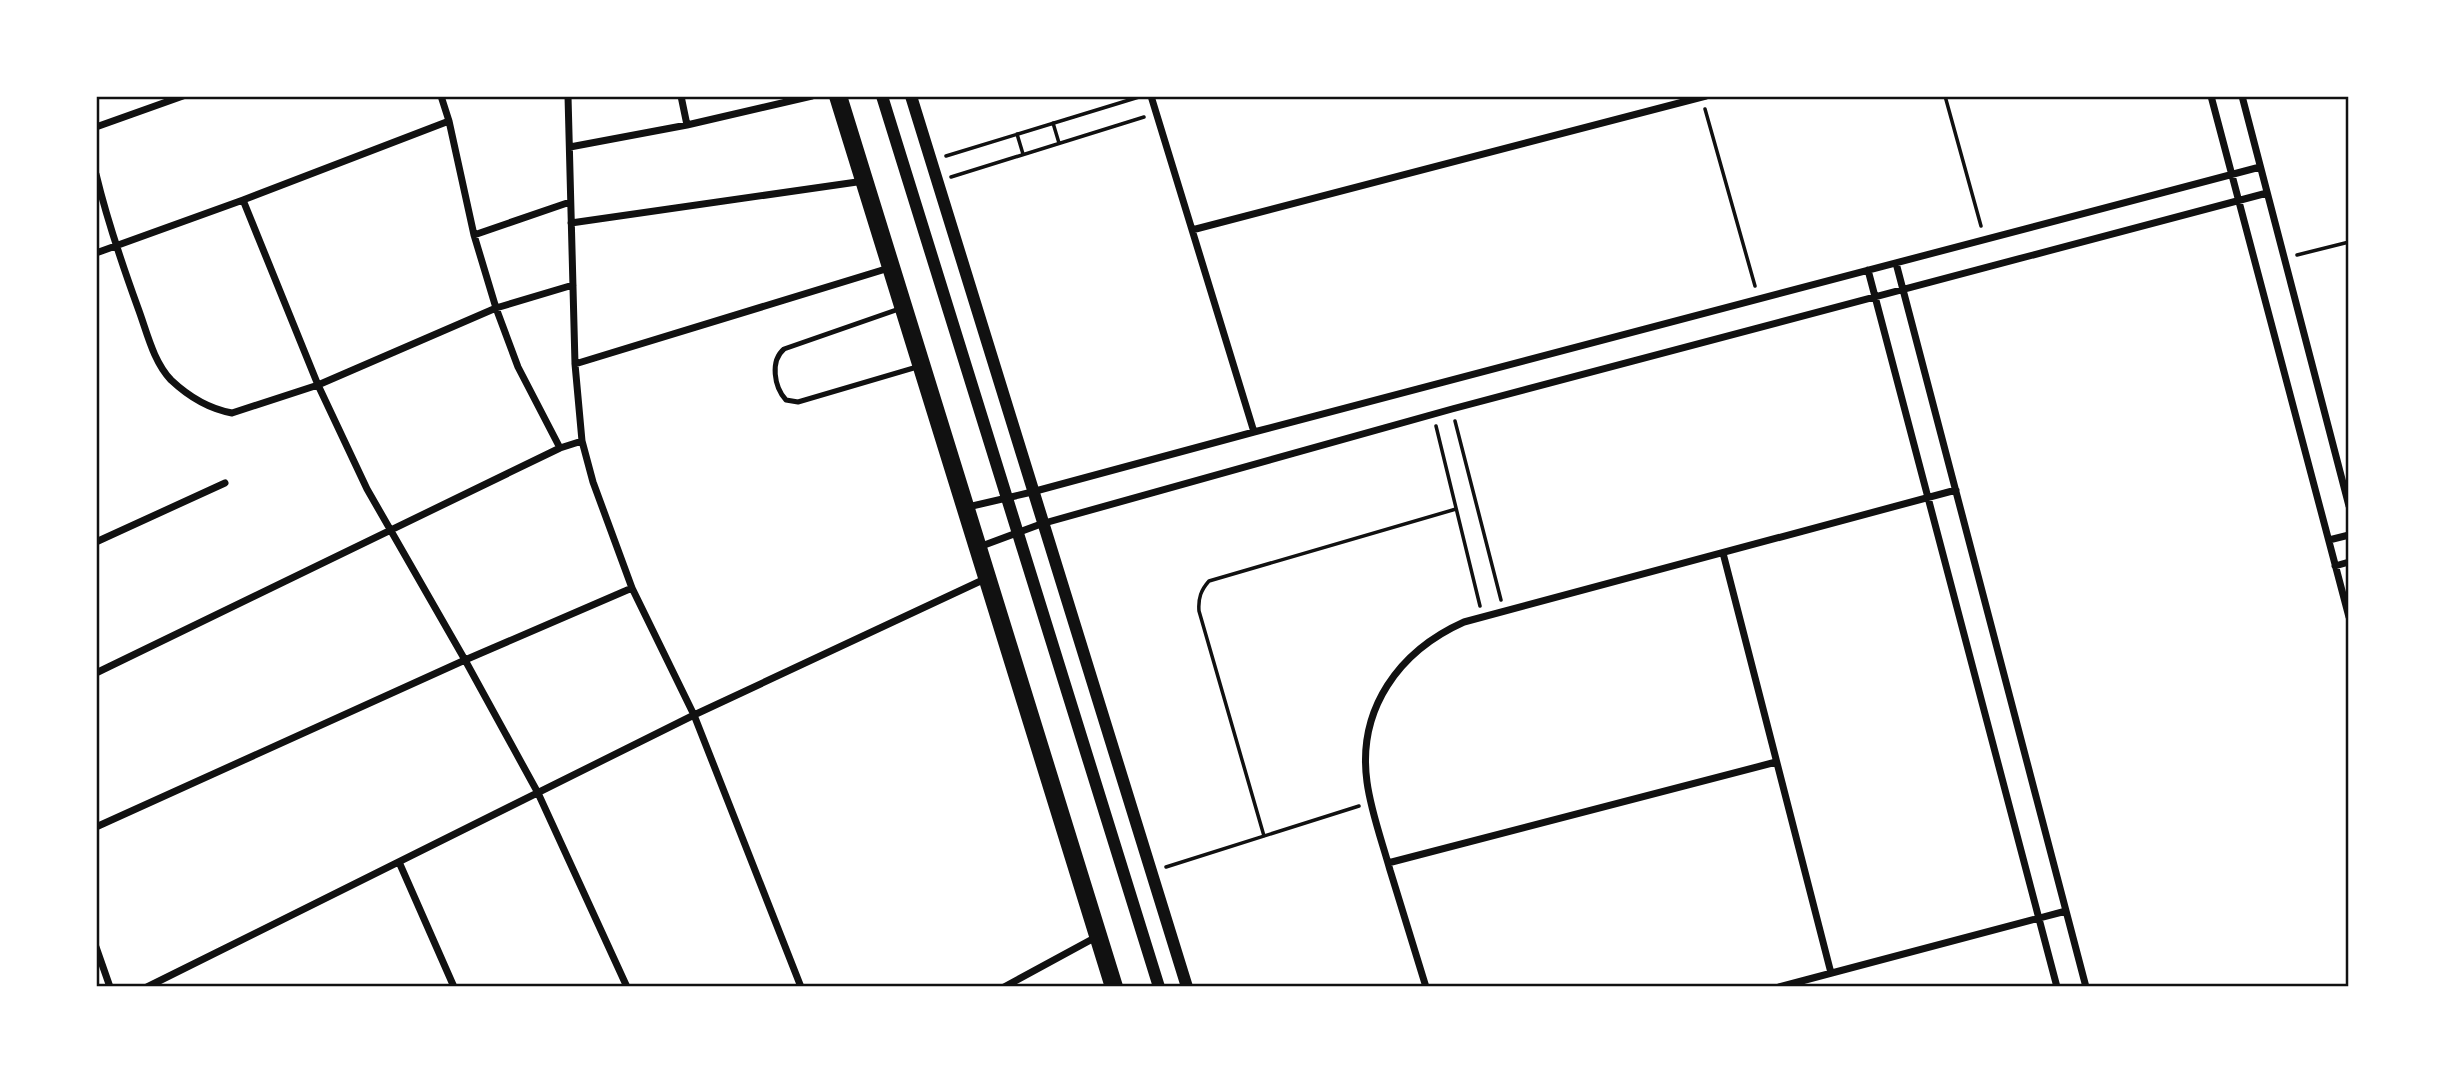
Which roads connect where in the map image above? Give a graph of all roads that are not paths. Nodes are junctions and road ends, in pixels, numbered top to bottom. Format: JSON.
{"nodes":[{"id":1,"x":183,"y":96,"type":"edge"},
{"id":2,"x":441,"y":96,"type":"edge"},
{"id":3,"x":568,"y":96,"type":"edge"},
{"id":4,"x":681,"y":96,"type":"edge"},
{"id":5,"x":811,"y":96,"type":"edge"},
{"id":6,"x":838,"y":96,"type":"edge"},
{"id":7,"x":882,"y":96,"type":"edge"},
{"id":8,"x":911,"y":96,"type":"edge"},
{"id":9,"x":1151,"y":96,"type":"edge"},
{"id":10,"x":2211,"y":96,"type":"edge"},
{"id":11,"x":2242,"y":96,"type":"edge"},
{"id":12,"x":1704,"y":97,"type":"edge"},
{"id":13,"x":449,"y":121,"type":"junction"},
{"id":14,"x":687,"y":125,"type":"junction"},
{"id":15,"x":96,"y":127,"type":"edge"},
{"id":16,"x":570,"y":148,"type":"junction"},
{"id":17,"x":2260,"y":166,"type":"junction"},
{"id":18,"x":96,"y":174,"type":"edge"},
{"id":19,"x":2232,"y":174,"type":"junction"},
{"id":20,"x":864,"y":181,"type":"junction"},
{"id":21,"x":2267,"y":193,"type":"junction"},
{"id":22,"x":243,"y":200,"type":"junction"},
{"id":23,"x":2239,"y":200,"type":"junction"},
{"id":24,"x":570,"y":202,"type":"junction"},
{"id":25,"x":570,"y":223,"type":"junction"},
{"id":26,"x":1192,"y":230,"type":"junction"},
{"id":27,"x":474,"y":234,"type":"junction"},
{"id":28,"x":116,"y":246,"type":"junction"},
{"id":29,"x":96,"y":253,"type":"edge"},
{"id":30,"x":1896,"y":262,"type":"junction"},
{"id":31,"x":890,"y":268,"type":"junction"},
{"id":32,"x":1868,"y":270,"type":"junction"},
{"id":33,"x":573,"y":285,"type":"junction"},
{"id":34,"x":1903,"y":288,"type":"junction"},
{"id":35,"x":1875,"y":296,"type":"junction"},
{"id":36,"x":902,"y":307,"type":"junction"},
{"id":37,"x":496,"y":308,"type":"junction"},
{"id":38,"x":575,"y":364,"type":"junction"},
{"id":39,"x":920,"y":366,"type":"junction"},
{"id":40,"x":318,"y":385,"type":"junction"},
{"id":41,"x":1254,"y":432,"type":"junction"},
{"id":42,"x":582,"y":441,"type":"junction"},
{"id":43,"x":560,"y":448,"type":"junction"},
{"id":44,"x":225,"y":483,"type":"dead end"},
{"id":45,"x":1956,"y":490,"type":"junction"},
{"id":46,"x":1032,"y":492,"type":"junction"},
{"id":47,"x":1928,"y":497,"type":"junction"},
{"id":48,"x":1006,"y":498,"type":"junction"},
{"id":49,"x":2349,"y":506,"type":"edge"},
{"id":50,"x":966,"y":508,"type":"junction"},
{"id":51,"x":1041,"y":523,"type":"junction"},
{"id":52,"x":388,"y":530,"type":"junction"},
{"id":53,"x":1017,"y":534,"type":"junction"},
{"id":54,"x":2349,"y":535,"type":"edge"},
{"id":55,"x":2329,"y":540,"type":"junction"},
{"id":56,"x":96,"y":542,"type":"edge"},
{"id":57,"x":978,"y":547,"type":"junction"},
{"id":58,"x":1723,"y":553,"type":"junction"},
{"id":59,"x":2349,"y":562,"type":"edge"},
{"id":60,"x":2335,"y":566,"type":"junction"},
{"id":61,"x":988,"y":578,"type":"junction"},
{"id":62,"x":632,"y":588,"type":"junction"},
{"id":63,"x":2349,"y":617,"type":"edge"},
{"id":64,"x":465,"y":660,"type":"junction"},
{"id":65,"x":96,"y":673,"type":"edge"},
{"id":66,"x":694,"y":715,"type":"junction"},
{"id":67,"x":1776,"y":762,"type":"junction"},
{"id":68,"x":538,"y":793,"type":"junction"},
{"id":69,"x":96,"y":827,"type":"edge"},
{"id":70,"x":399,"y":862,"type":"junction"},
{"id":71,"x":1388,"y":863,"type":"junction"},
{"id":72,"x":2066,"y":912,"type":"junction"},
{"id":73,"x":2039,"y":919,"type":"junction"},
{"id":74,"x":1098,"y":935,"type":"junction"},
{"id":75,"x":96,"y":947,"type":"edge"},
{"id":76,"x":1831,"y":973,"type":"junction"},
{"id":77,"x":110,"y":987,"type":"edge"},
{"id":78,"x":147,"y":987,"type":"edge"},
{"id":79,"x":454,"y":987,"type":"edge"},
{"id":80,"x":627,"y":987,"type":"edge"},
{"id":81,"x":801,"y":987,"type":"edge"},
{"id":82,"x":1004,"y":987,"type":"edge"},
{"id":83,"x":1114,"y":987,"type":"edge"},
{"id":84,"x":1159,"y":987,"type":"edge"},
{"id":85,"x":1187,"y":987,"type":"edge"},
{"id":86,"x":1426,"y":987,"type":"edge"},
{"id":87,"x":1779,"y":987,"type":"edge"},
{"id":88,"x":2057,"y":987,"type":"edge"},
{"id":89,"x":2086,"y":987,"type":"edge"}],
"edges":[{"from":1,"to":15,"type":"street"},
{"from":2,"to":13,"type":"street"},
{"from":3,"to":16,"type":"street"},
{"from":4,"to":14,"type":"street"},
{"from":5,"to":14,"type":"street"},
{"from":6,"to":20,"type":"main road"},
{"from":7,"to":48,"type":"street"},
{"from":8,"to":46,"type":"street"},
{"from":9,"to":26,"type":"street"},
{"from":10,"to":19,"type":"street"},
{"from":11,"to":17,"type":"street"},
{"from":12,"to":26,"type":"street"},
{"from":13,"to":22,"type":"street"},
{"from":13,"to":27,"type":"street"},
{"from":14,"to":16,"type":"street"},
{"from":16,"to":24,"type":"street"},
{"from":17,"to":19,"type":"street"},
{"from":17,"to":21,"type":"street"},
{"from":18,"to":28,"type":"street"},
{"from":19,"to":23,"type":"street"},
{"from":19,"to":30,"type":"street"},
{"from":20,"to":25,"type":"street"},
{"from":20,"to":31,"type":"main road"},
{"from":21,"to":23,"type":"street"},
{"from":21,"to":49,"type":"street"},
{"from":22,"to":28,"type":"street"},
{"from":22,"to":40,"type":"street"},
{"from":23,"to":34,"type":"street"},
{"from":23,"to":55,"type":"street"},
{"from":24,"to":25,"type":"street"},
{"from":24,"to":27,"type":"street"},
{"from":25,"to":33,"type":"street"},
{"from":26,"to":41,"type":"street"},
{"from":27,"to":37,"type":"street"},
{"from":28,"to":29,"type":"street"},
{"from":28,"to":40,"type":"street"},
{"from":30,"to":32,"type":"street"},
{"from":30,"to":34,"type":"street"},
{"from":31,"to":36,"type":"main road"},
{"from":31,"to":38,"type":"street"},
{"from":32,"to":35,"type":"street"},
{"from":32,"to":41,"type":"street"},
{"from":33,"to":37,"type":"street"},
{"from":33,"to":38,"type":"street"},
{"from":34,"to":35,"type":"street"},
{"from":34,"to":45,"type":"street"},
{"from":35,"to":47,"type":"street"},
{"from":35,"to":51,"type":"street"},
{"from":36,"to":39,"type":"main road"},
{"from":36,"to":39,"type":"lane"},
{"from":37,"to":40,"type":"street"},
{"from":37,"to":43,"type":"street"},
{"from":38,"to":42,"type":"street"},
{"from":39,"to":50,"type":"main road"},
{"from":40,"to":52,"type":"street"},
{"from":41,"to":46,"type":"street"},
{"from":42,"to":43,"type":"street"},
{"from":42,"to":62,"type":"street"},
{"from":43,"to":52,"type":"street"},
{"from":44,"to":56,"type":"street"},
{"from":45,"to":47,"type":"street"},
{"from":45,"to":72,"type":"street"},
{"from":46,"to":48,"type":"street"},
{"from":46,"to":51,"type":"street"},
{"from":47,"to":58,"type":"street"},
{"from":47,"to":73,"type":"street"},
{"from":48,"to":50,"type":"street"},
{"from":48,"to":53,"type":"street"},
{"from":50,"to":57,"type":"main road"},
{"from":51,"to":53,"type":"street"},
{"from":51,"to":85,"type":"street"},
{"from":52,"to":64,"type":"street"},
{"from":52,"to":65,"type":"street"},
{"from":53,"to":57,"type":"street"},
{"from":53,"to":84,"type":"street"},
{"from":54,"to":55,"type":"street"},
{"from":55,"to":60,"type":"street"},
{"from":57,"to":61,"type":"main road"},
{"from":58,"to":67,"type":"street"},
{"from":58,"to":71,"type":"street"},
{"from":59,"to":60,"type":"street"},
{"from":60,"to":63,"type":"street"},
{"from":61,"to":66,"type":"street"},
{"from":61,"to":74,"type":"main road"},
{"from":62,"to":64,"type":"street"},
{"from":62,"to":66,"type":"street"},
{"from":64,"to":68,"type":"street"},
{"from":64,"to":69,"type":"street"},
{"from":66,"to":68,"type":"street"},
{"from":66,"to":81,"type":"street"},
{"from":67,"to":71,"type":"street"},
{"from":67,"to":76,"type":"street"},
{"from":68,"to":70,"type":"street"},
{"from":68,"to":80,"type":"street"},
{"from":70,"to":78,"type":"street"},
{"from":70,"to":79,"type":"street"},
{"from":71,"to":86,"type":"street"},
{"from":72,"to":73,"type":"street"},
{"from":72,"to":89,"type":"street"},
{"from":73,"to":76,"type":"street"},
{"from":73,"to":88,"type":"street"},
{"from":74,"to":82,"type":"street"},
{"from":74,"to":83,"type":"main road"},
{"from":75,"to":77,"type":"street"},
{"from":76,"to":87,"type":"street"}]}
